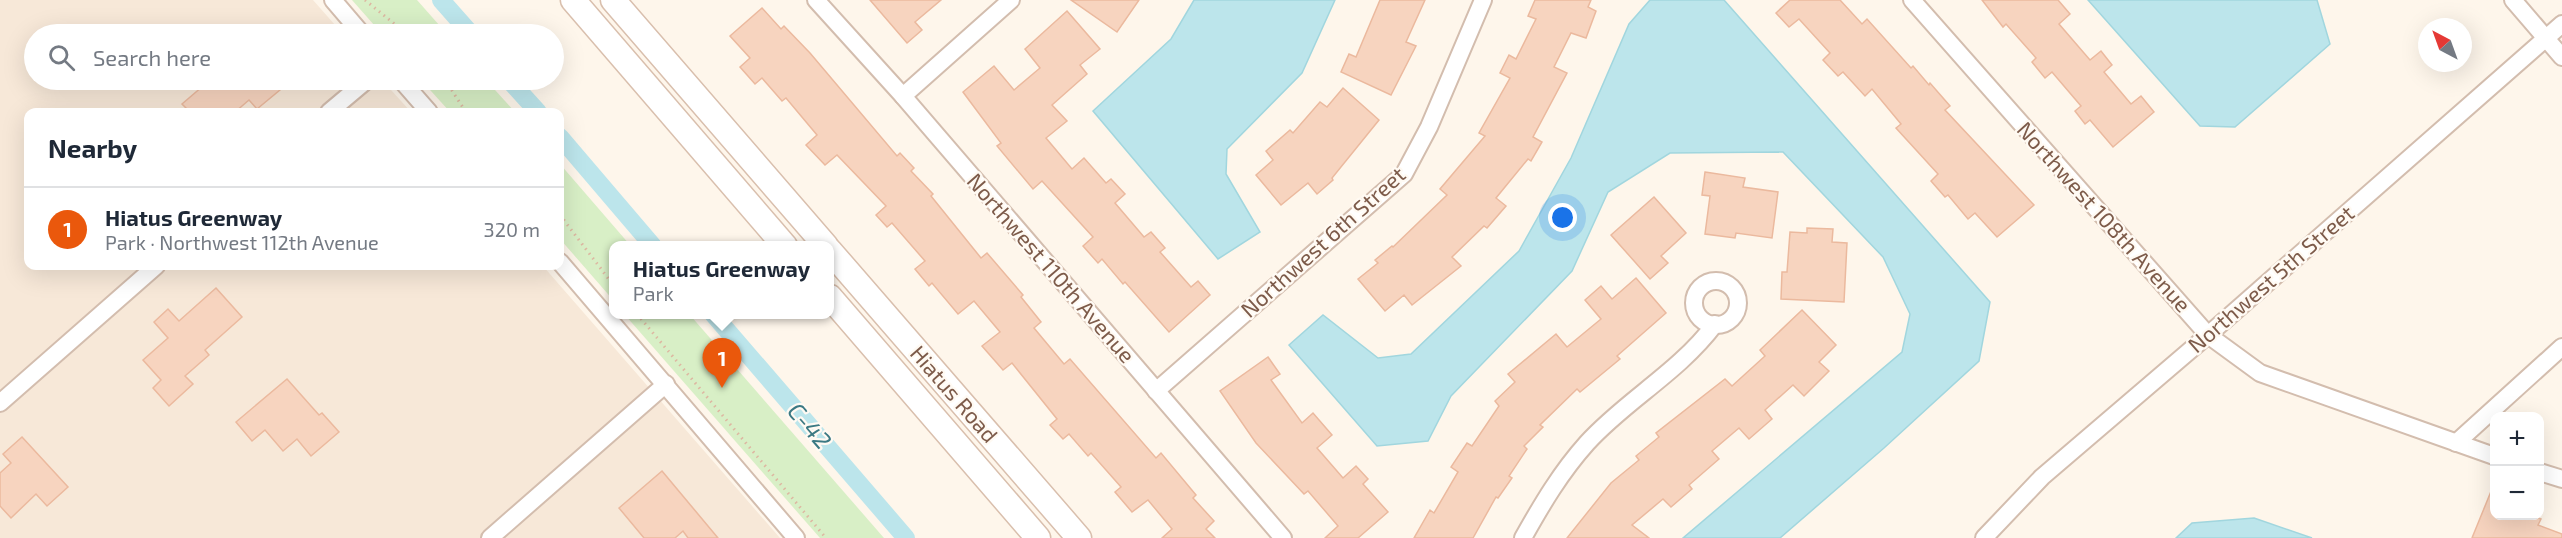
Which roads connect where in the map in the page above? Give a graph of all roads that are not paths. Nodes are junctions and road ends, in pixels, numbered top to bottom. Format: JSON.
{"nodes":[{"id":1,"x":333,"y":0,"type":"edge"},
{"id":2,"x":573,"y":0,"type":"edge"},
{"id":3,"x":613,"y":0,"type":"edge"},
{"id":4,"x":816,"y":0,"type":"edge"},
{"id":5,"x":1011,"y":0,"type":"edge"},
{"id":6,"x":1483,"y":0,"type":"edge"},
{"id":7,"x":1912,"y":0,"type":"edge"},
{"id":8,"x":2513,"y":0,"type":"edge"},
{"id":9,"x":353,"y":24,"type":"edge"},
{"id":10,"x":2562,"y":24,"type":"edge"},
{"id":11,"x":2547,"y":38,"type":"junction"},
{"id":12,"x":2562,"y":57,"type":"edge"},
{"id":13,"x":355,"y":90,"type":"edge"},
{"id":14,"x":410,"y":90,"type":"edge"},
{"id":15,"x":903,"y":96,"type":"junction"},
{"id":16,"x":334,"y":108,"type":"edge"},
{"id":17,"x":426,"y":108,"type":"edge"},
{"id":18,"x":781,"y":241,"type":"edge"},
{"id":19,"x":822,"y":241,"type":"edge"},
{"id":20,"x":834,"y":256,"type":"edge"},
{"id":21,"x":564,"y":267,"type":"edge"},
{"id":22,"x":151,"y":270,"type":"edge"},
{"id":23,"x":834,"y":302,"type":"edge"},
{"id":24,"x":609,"y":318,"type":"edge"},
{"id":25,"x":610,"y":319,"type":"edge"},
{"id":26,"x":1714,"y":324,"type":"dead end"},
{"id":27,"x":2208,"y":335,"type":"junction"},
{"id":28,"x":2562,"y":347,"type":"edge"},
{"id":29,"x":666,"y":384,"type":"junction"},
{"id":30,"x":1156,"y":391,"type":"junction"},
{"id":31,"x":0,"y":403,"type":"edge"},
{"id":32,"x":2456,"y":443,"type":"junction"},
{"id":33,"x":2490,"y":455,"type":"edge"},
{"id":34,"x":2544,"y":473,"type":"edge"},
{"id":35,"x":2562,"y":479,"type":"edge"},
{"id":36,"x":490,"y":538,"type":"edge"},
{"id":37,"x":796,"y":538,"type":"edge"},
{"id":38,"x":1038,"y":538,"type":"edge"},
{"id":39,"x":1079,"y":538,"type":"edge"},
{"id":40,"x":1283,"y":538,"type":"edge"},
{"id":41,"x":1523,"y":538,"type":"edge"},
{"id":42,"x":1984,"y":538,"type":"edge"}],
"edges":[{"from":1,"to":9,"type":"street"},
{"from":2,"to":18,"type":"main road"},
{"from":3,"to":19,"type":"main road"},
{"from":4,"to":15,"type":"street","name":"Northwest 110th Avenue"},
{"from":5,"to":15,"type":"street"},
{"from":6,"to":30,"type":"street","name":"Northwest 6th Street"},
{"from":7,"to":27,"type":"street","name":"Northwest 108th Avenue"},
{"from":8,"to":11,"type":"street"},
{"from":10,"to":11,"type":"street","name":"Northwest 5th Street"},
{"from":11,"to":12,"type":"street"},
{"from":11,"to":27,"type":"street","name":"Northwest 5th Street"},
{"from":13,"to":16,"type":"street"},
{"from":14,"to":17,"type":"street"},
{"from":15,"to":30,"type":"street","name":"Northwest 110th Avenue"},
{"from":20,"to":39,"type":"main road","name":"Hiatus Road"},
{"from":21,"to":24,"type":"street"},
{"from":22,"to":31,"type":"street"},
{"from":23,"to":38,"type":"main road","name":"Hiatus Road"},
{"from":25,"to":29,"type":"street"},
{"from":26,"to":41,"type":"street"},
{"from":27,"to":32,"type":"street","name":"Northwest 108th Avenue"},
{"from":27,"to":42,"type":"street","name":"Northwest 5th Street"},
{"from":28,"to":32,"type":"street"},
{"from":29,"to":36,"type":"street"},
{"from":29,"to":37,"type":"street"},
{"from":30,"to":40,"type":"street","name":"Northwest 110th Avenue"},
{"from":32,"to":33,"type":"street","name":"Northwest 108th Avenue"},
{"from":34,"to":35,"type":"street"}]}
